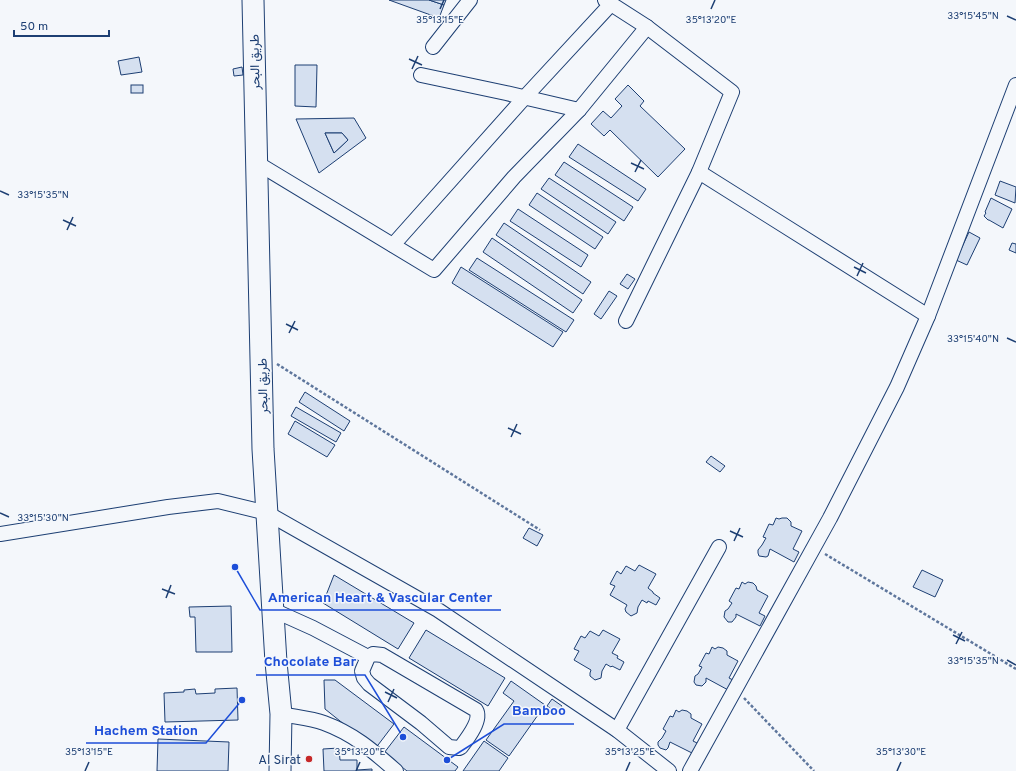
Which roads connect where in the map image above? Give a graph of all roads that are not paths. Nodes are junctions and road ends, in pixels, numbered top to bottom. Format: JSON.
{"nodes":[{"id":1,"x":253,"y":0,"type":"edge"},
{"id":2,"x":470,"y":0,"type":"edge"},
{"id":3,"x":608,"y":2,"type":"edge"},
{"id":4,"x":647,"y":27,"type":"junction"},
{"id":5,"x":433,"y":47,"type":"dead end"},
{"id":6,"x":421,"y":75,"type":"dead end"},
{"id":7,"x":1016,"y":85,"type":"edge"},
{"id":8,"x":525,"y":97,"type":"junction"},
{"id":9,"x":579,"y":110,"type":"junction"},
{"id":10,"x":257,"y":163,"type":"junction"},
{"id":11,"x":700,"y":172,"type":"junction"},
{"id":12,"x":394,"y":245,"type":"junction"},
{"id":13,"x":928,"y":316,"type":"junction"},
{"id":14,"x":626,"y":321,"type":"dead end"},
{"id":15,"x":267,"y":513,"type":"junction"},
{"id":16,"x":0,"y":534,"type":"edge"},
{"id":17,"x":719,"y":547,"type":"dead end"},
{"id":18,"x":273,"y":610,"type":"junction"},
{"id":19,"x":368,"y":657,"type":"junction"},
{"id":20,"x":281,"y":714,"type":"junction"},
{"id":21,"x":617,"y":730,"type":"junction"},
{"id":22,"x":280,"y":771,"type":"edge"},
{"id":23,"x":396,"y":771,"type":"edge"},
{"id":24,"x":669,"y":771,"type":"edge"},
{"id":25,"x":690,"y":771,"type":"edge"}],
"edges":[{"from":1,"to":10,"type":"highway","name":"طريق البحر"},
{"from":2,"to":5,"type":"street"},
{"from":3,"to":4,"type":"street"},
{"from":3,"to":8,"type":"street"},
{"from":4,"to":9,"type":"street"},
{"from":4,"to":11,"type":"street"},
{"from":6,"to":8,"type":"street"},
{"from":7,"to":13,"type":"street"},
{"from":8,"to":9,"type":"street"},
{"from":8,"to":12,"type":"street"},
{"from":9,"to":12,"type":"street"},
{"from":10,"to":12,"type":"street"},
{"from":10,"to":15,"type":"highway","name":"طريق البحر"},
{"from":11,"to":13,"type":"street"},
{"from":11,"to":14,"type":"street"},
{"from":13,"to":25,"type":"street"},
{"from":15,"to":16,"type":"street"},
{"from":15,"to":18,"type":"highway","name":"طريق البحر"},
{"from":15,"to":21,"type":"street"},
{"from":17,"to":21,"type":"street"},
{"from":18,"to":19,"type":"street"},
{"from":18,"to":20,"type":"highway","name":"طريق البحر"},
{"from":19,"to":19,"type":"street"},
{"from":20,"to":22,"type":"highway","name":"طريق البحر"},
{"from":20,"to":23,"type":"street"},
{"from":21,"to":24,"type":"street"}]}
